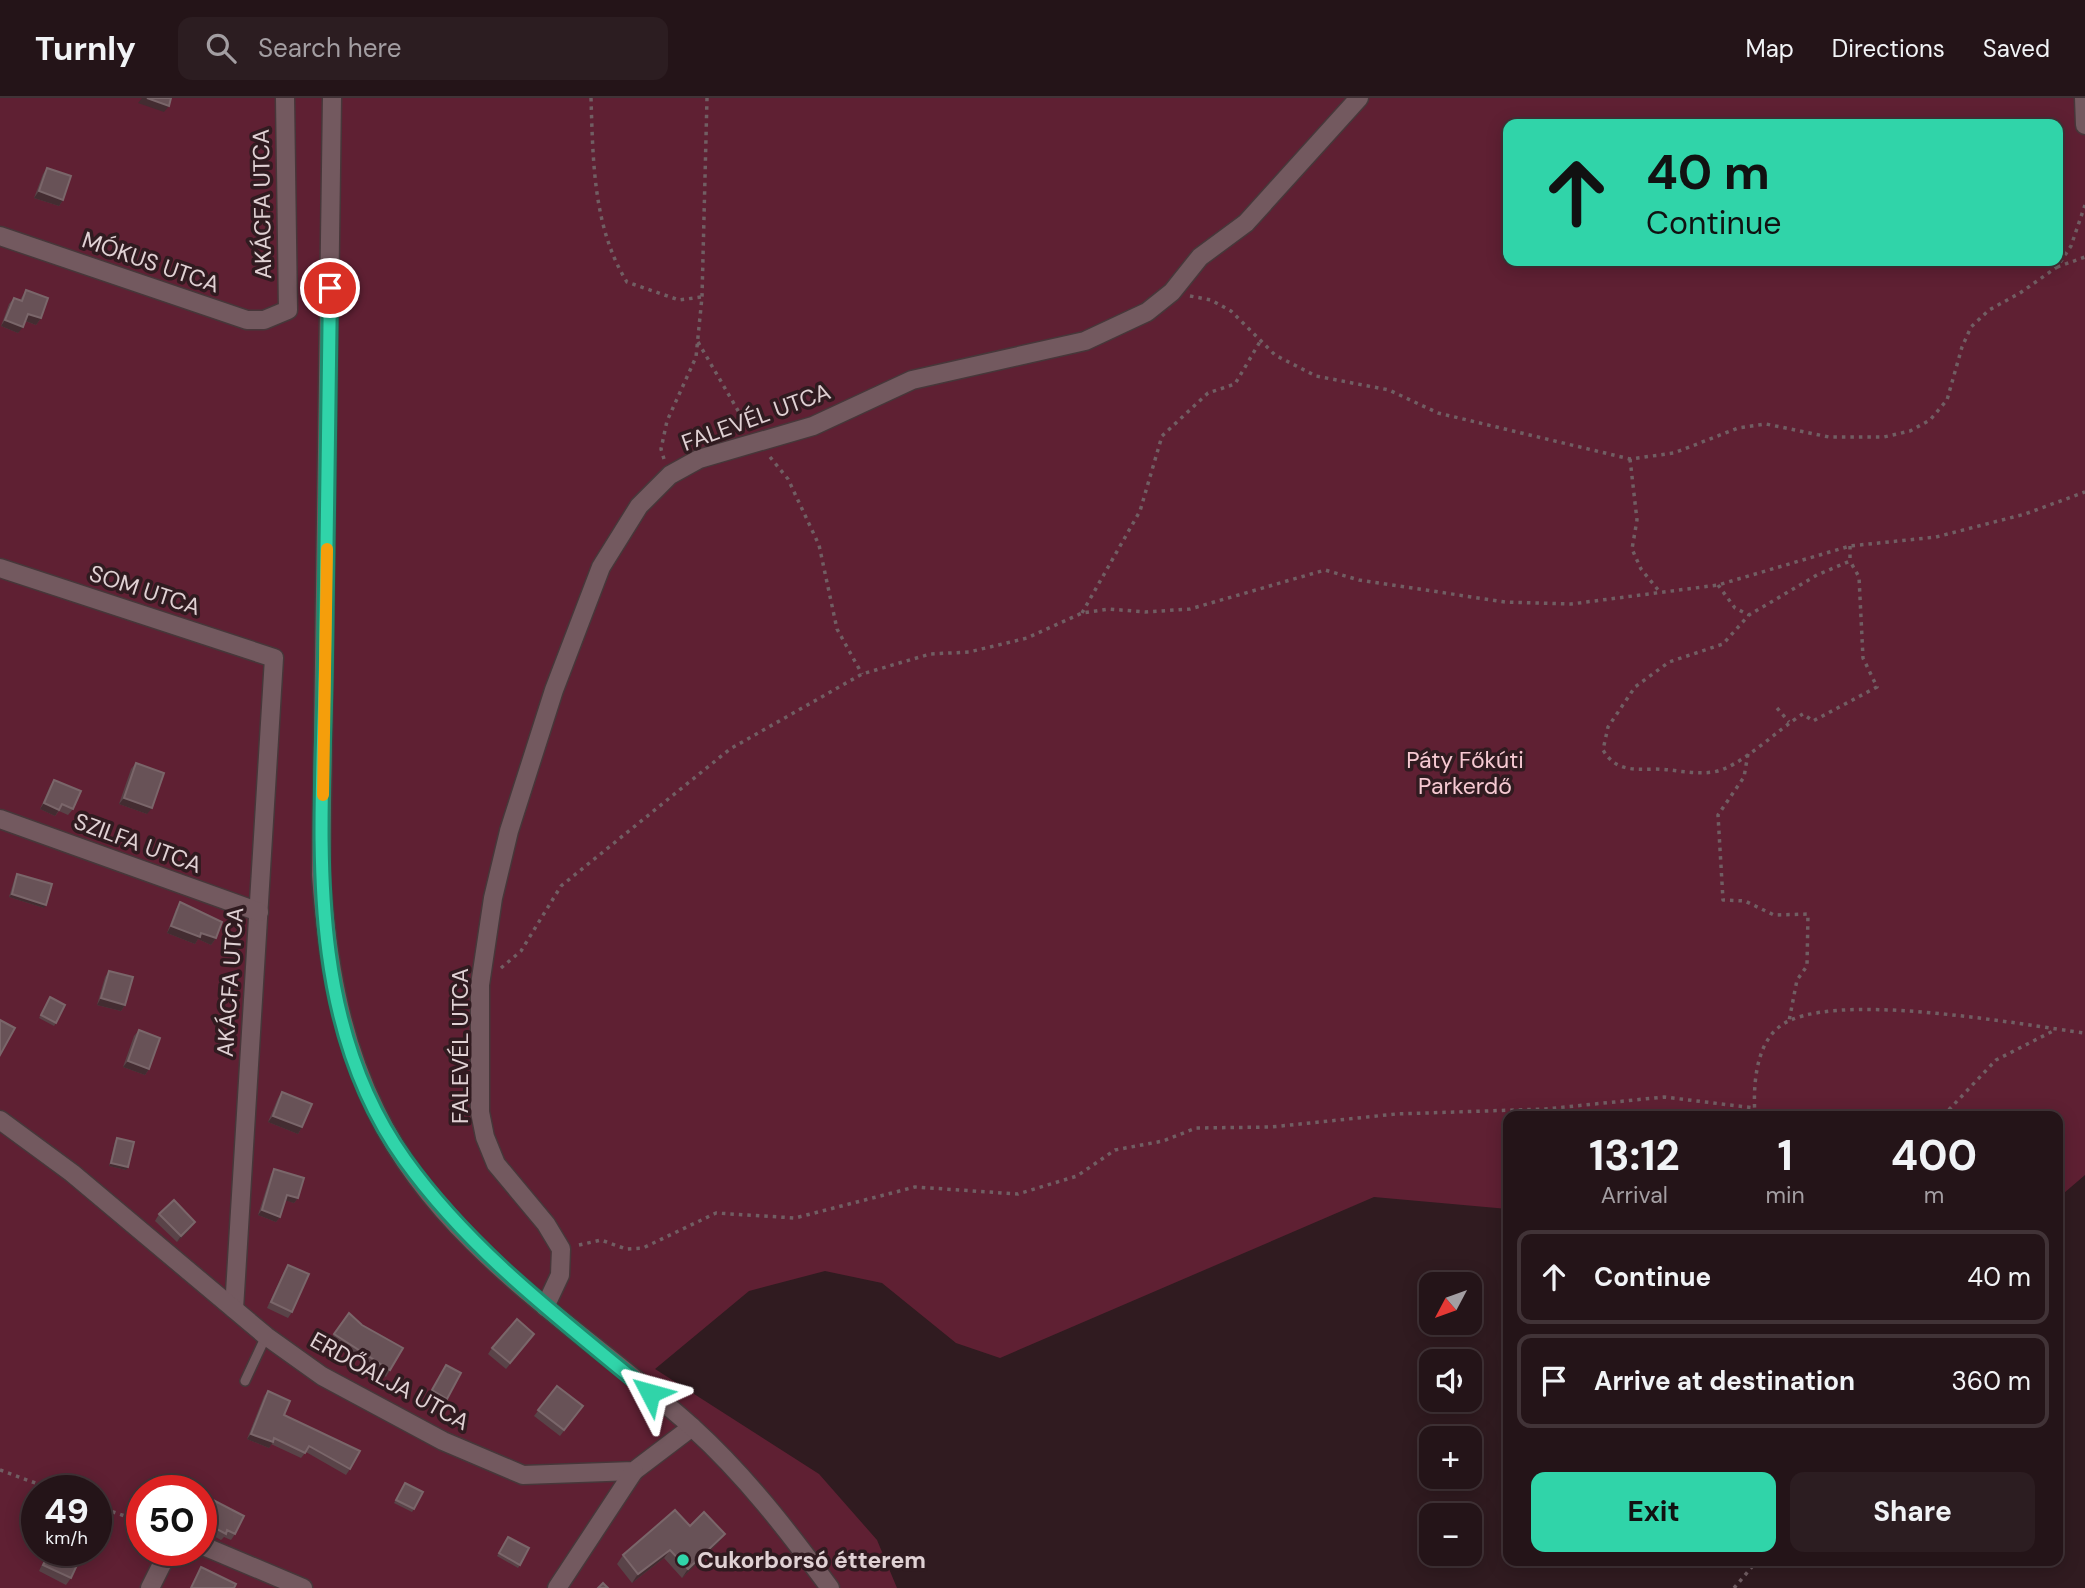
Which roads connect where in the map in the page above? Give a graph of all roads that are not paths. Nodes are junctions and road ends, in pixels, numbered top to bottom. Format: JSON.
{"nodes":[{"id":1,"x":285,"y":98,"type":"edge"},
{"id":2,"x":332,"y":98,"type":"edge"},
{"id":3,"x":1359,"y":98,"type":"edge"},
{"id":4,"x":2084,"y":98,"type":"edge"},
{"id":5,"x":2085,"y":125,"type":"edge"},
{"id":6,"x":0,"y":236,"type":"edge"},
{"id":7,"x":288,"y":310,"type":"joint"},
{"id":8,"x":0,"y":568,"type":"edge"},
{"id":9,"x":274,"y":658,"type":"joint"},
{"id":10,"x":0,"y":819,"type":"edge"},
{"id":11,"x":259,"y":912,"type":"junction"},
{"id":12,"x":0,"y":1120,"type":"edge"},
{"id":13,"x":545,"y":1307,"type":"junction"},
{"id":14,"x":234,"y":1309,"type":"junction"},
{"id":15,"x":266,"y":1336,"type":"junction"},
{"id":16,"x":245,"y":1381,"type":"dead end"},
{"id":17,"x":692,"y":1427,"type":"junction"},
{"id":18,"x":634,"y":1471,"type":"junction"},
{"id":19,"x":217,"y":1552,"type":"edge"},
{"id":20,"x":161,"y":1566,"type":"edge"},
{"id":21,"x":150,"y":1588,"type":"edge"},
{"id":22,"x":303,"y":1588,"type":"edge"},
{"id":23,"x":556,"y":1588,"type":"edge"},
{"id":24,"x":830,"y":1588,"type":"edge"}],
"edges":[{"from":1,"to":7,"type":"street","name":"AKÁCFA UTCA"},
{"from":2,"to":13,"type":"street"},
{"from":3,"to":13,"type":"street","name":"FALEVÉL UTCA"},
{"from":4,"to":5,"type":"street"},
{"from":6,"to":7,"type":"street","name":"MÓKUS UTCA"},
{"from":8,"to":9,"type":"street","name":"SOM UTCA"},
{"from":9,"to":11,"type":"street","name":"AKÁCFA UTCA"},
{"from":10,"to":11,"type":"street","name":"SZILFA UTCA"},
{"from":11,"to":14,"type":"street","name":"AKÁCFA UTCA"},
{"from":12,"to":14,"type":"street","name":"ERDŐALJA UTCA"},
{"from":13,"to":17,"type":"street"},
{"from":14,"to":15,"type":"street","name":"ERDŐALJA UTCA"},
{"from":15,"to":16,"type":"lane"},
{"from":15,"to":18,"type":"street","name":"ERDŐALJA UTCA"},
{"from":17,"to":18,"type":"street"},
{"from":17,"to":24,"type":"street"},
{"from":18,"to":23,"type":"street"},
{"from":19,"to":22,"type":"street"},
{"from":20,"to":21,"type":"street"}]}
